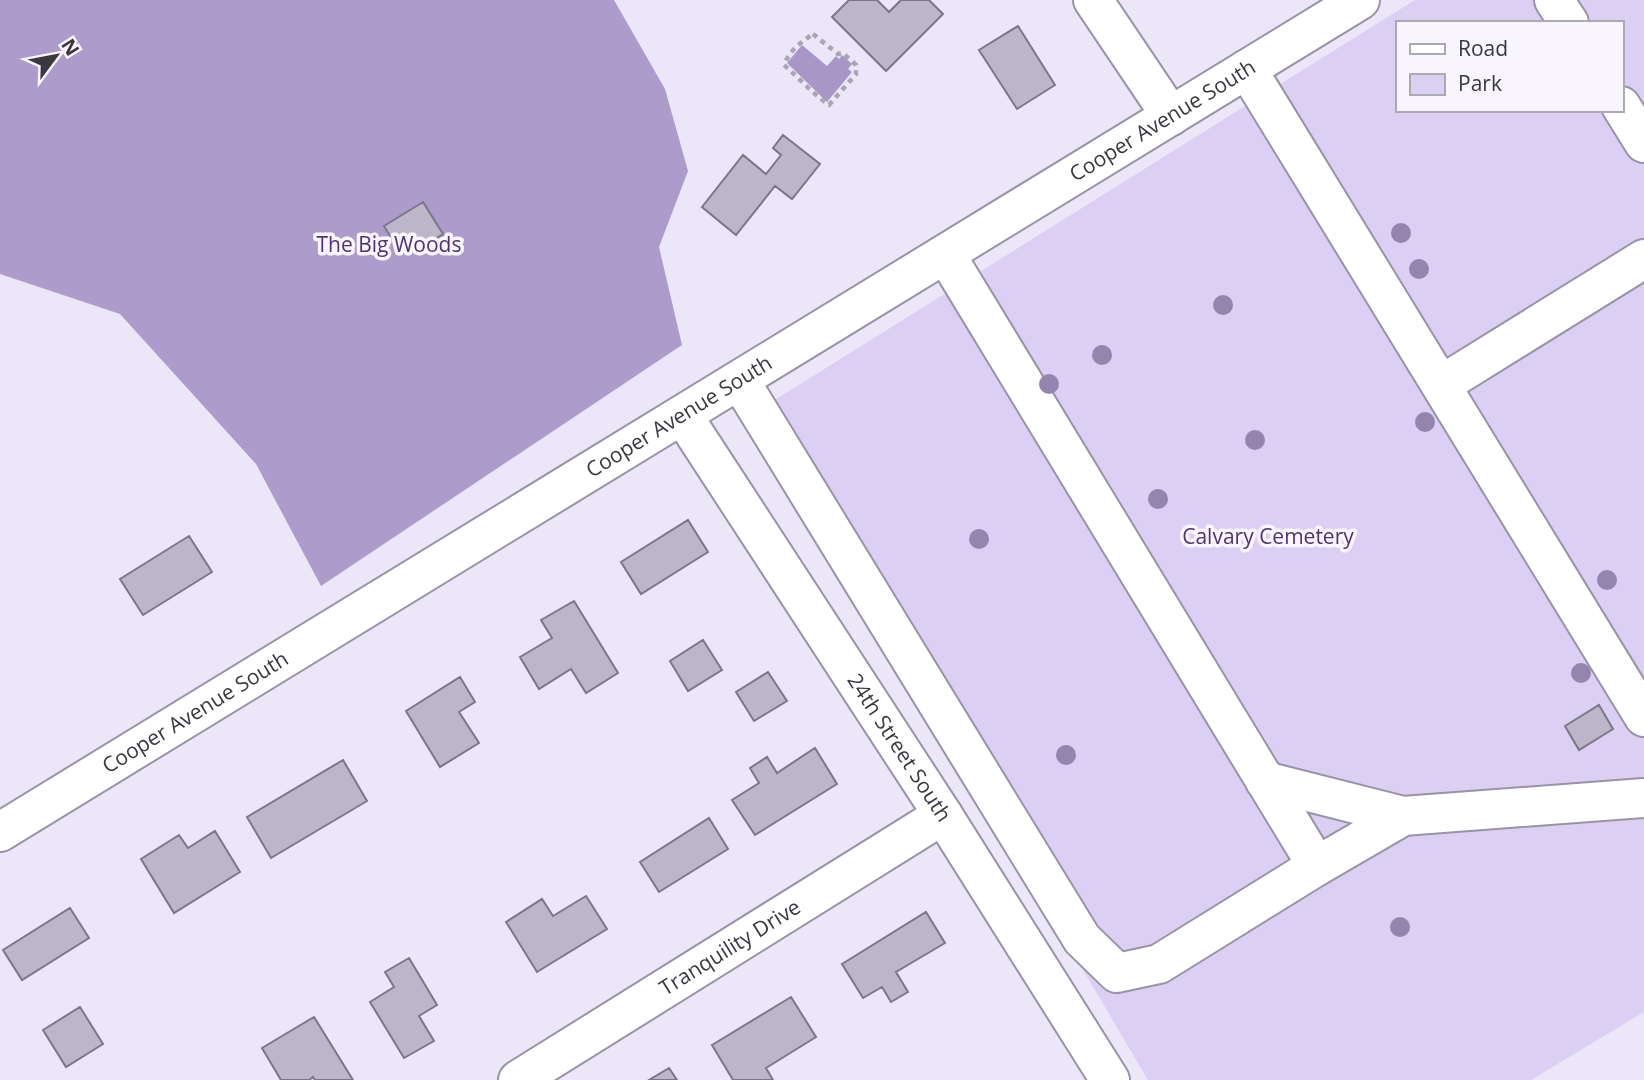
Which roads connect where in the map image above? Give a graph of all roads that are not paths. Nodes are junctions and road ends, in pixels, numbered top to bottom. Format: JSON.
{"nodes":[{"id":1,"x":1093,"y":0,"type":"edge"},
{"id":2,"x":1360,"y":0,"type":"edge"},
{"id":3,"x":1554,"y":0,"type":"edge"},
{"id":4,"x":1568,"y":21,"type":"edge"},
{"id":5,"x":1247,"y":69,"type":"junction"},
{"id":6,"x":1623,"y":109,"type":"edge"},
{"id":7,"x":1171,"y":116,"type":"junction"},
{"id":8,"x":1644,"y":143,"type":"edge"},
{"id":9,"x":946,"y":255,"type":"junction"},
{"id":10,"x":1644,"y":259,"type":"edge"},
{"id":11,"x":740,"y":381,"type":"junction"},
{"id":12,"x":1441,"y":385,"type":"junction"},
{"id":13,"x":683,"y":416,"type":"junction"},
{"id":14,"x":1644,"y":717,"type":"edge"},
{"id":15,"x":1265,"y":780,"type":"junction"},
{"id":16,"x":1644,"y":797,"type":"edge"},
{"id":17,"x":943,"y":815,"type":"junction"},
{"id":18,"x":1403,"y":816,"type":"junction"},
{"id":19,"x":0,"y":832,"type":"edge"},
{"id":20,"x":1317,"y":866,"type":"junction"},
{"id":21,"x":518,"y":1080,"type":"edge"},
{"id":22,"x":1110,"y":1080,"type":"edge"}],
"edges":[{"from":1,"to":7,"type":"street"},
{"from":2,"to":5,"type":"street","name":"Cooper Avenue South"},
{"from":3,"to":4,"type":"street"},
{"from":5,"to":7,"type":"street","name":"Cooper Avenue South"},
{"from":5,"to":12,"type":"street"},
{"from":6,"to":8,"type":"street"},
{"from":7,"to":9,"type":"street","name":"Cooper Avenue South"},
{"from":9,"to":11,"type":"street","name":"Cooper Avenue South"},
{"from":9,"to":15,"type":"street"},
{"from":10,"to":12,"type":"street"},
{"from":11,"to":13,"type":"street","name":"Cooper Avenue South"},
{"from":11,"to":20,"type":"street"},
{"from":12,"to":14,"type":"street"},
{"from":13,"to":17,"type":"street","name":"24th Street South"},
{"from":13,"to":19,"type":"street","name":"Cooper Avenue South"},
{"from":15,"to":18,"type":"street"},
{"from":15,"to":20,"type":"street"},
{"from":16,"to":18,"type":"street"},
{"from":17,"to":21,"type":"street","name":"Tranquility Drive"},
{"from":17,"to":22,"type":"street","name":"24th Street South"},
{"from":18,"to":20,"type":"street"}]}
